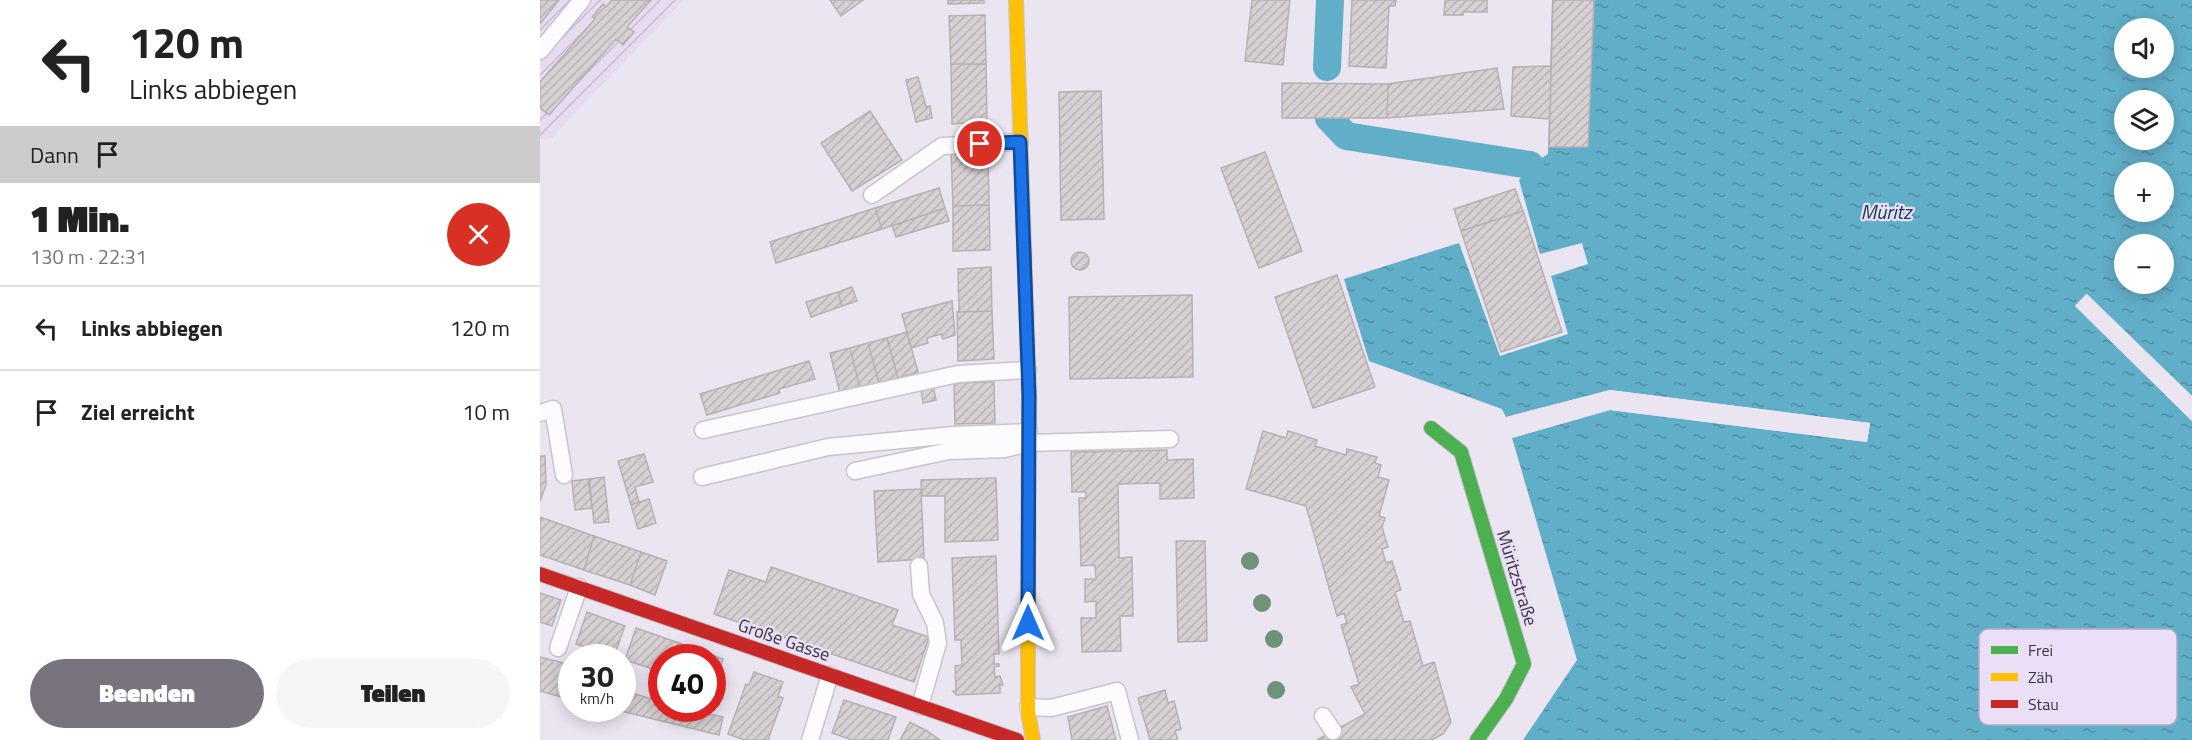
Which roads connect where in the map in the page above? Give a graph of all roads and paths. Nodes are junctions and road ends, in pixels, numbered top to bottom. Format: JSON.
{"nodes":[{"id":1,"x":582,"y":0,"type":"edge"},
{"id":2,"x":1016,"y":0,"type":"edge"},
{"id":3,"x":540,"y":51,"type":"edge"},
{"id":4,"x":1020,"y":142,"type":"junction"},
{"id":5,"x":872,"y":195,"type":"dead end"},
{"id":6,"x":1028,"y":369,"type":"junction"},
{"id":7,"x":540,"y":413,"type":"edge"},
{"id":8,"x":1431,"y":428,"type":"dead end"},
{"id":9,"x":703,"y":430,"type":"dead end"},
{"id":10,"x":1029,"y":438,"type":"junction"},
{"id":11,"x":1170,"y":439,"type":"dead end"},
{"id":12,"x":855,"y":471,"type":"dead end"},
{"id":13,"x":564,"y":475,"type":"dead end"},
{"id":14,"x":702,"y":477,"type":"dead end"},
{"id":15,"x":919,"y":566,"type":"dead end"},
{"id":16,"x":540,"y":574,"type":"edge"},
{"id":17,"x":579,"y":587,"type":"junction"},
{"id":18,"x":559,"y":644,"type":"edge"},
{"id":19,"x":830,"y":675,"type":"junction"},
{"id":20,"x":920,"y":706,"type":"junction"},
{"id":21,"x":1028,"y":707,"type":"junction"},
{"id":22,"x":1323,"y":716,"type":"dead end"},
{"id":23,"x":1333,"y":731,"type":"dead end"},
{"id":24,"x":810,"y":740,"type":"edge"},
{"id":25,"x":1017,"y":740,"type":"edge"},
{"id":26,"x":1033,"y":740,"type":"edge"},
{"id":27,"x":1130,"y":740,"type":"edge"},
{"id":28,"x":1477,"y":740,"type":"edge"}],
"edges":[{"from":1,"to":3,"type":"lane"},
{"from":2,"to":4,"type":"street"},
{"from":4,"to":5,"type":"lane"},
{"from":4,"to":6,"type":"street"},
{"from":6,"to":9,"type":"lane"},
{"from":6,"to":10,"type":"street"},
{"from":7,"to":13,"type":"lane"},
{"from":8,"to":28,"type":"street","name":"Müritzstraße"},
{"from":10,"to":11,"type":"lane"},
{"from":10,"to":12,"type":"lane"},
{"from":10,"to":14,"type":"lane"},
{"from":10,"to":21,"type":"street"},
{"from":15,"to":20,"type":"lane"},
{"from":16,"to":17,"type":"street","name":"Große Gasse"},
{"from":17,"to":18,"type":"lane"},
{"from":17,"to":19,"type":"street","name":"Große Gasse"},
{"from":19,"to":20,"type":"street","name":"Große Gasse"},
{"from":19,"to":24,"type":"lane"},
{"from":20,"to":25,"type":"street","name":"Große Gasse"},
{"from":21,"to":26,"type":"street"},
{"from":21,"to":27,"type":"lane"},
{"from":22,"to":23,"type":"lane"}]}
